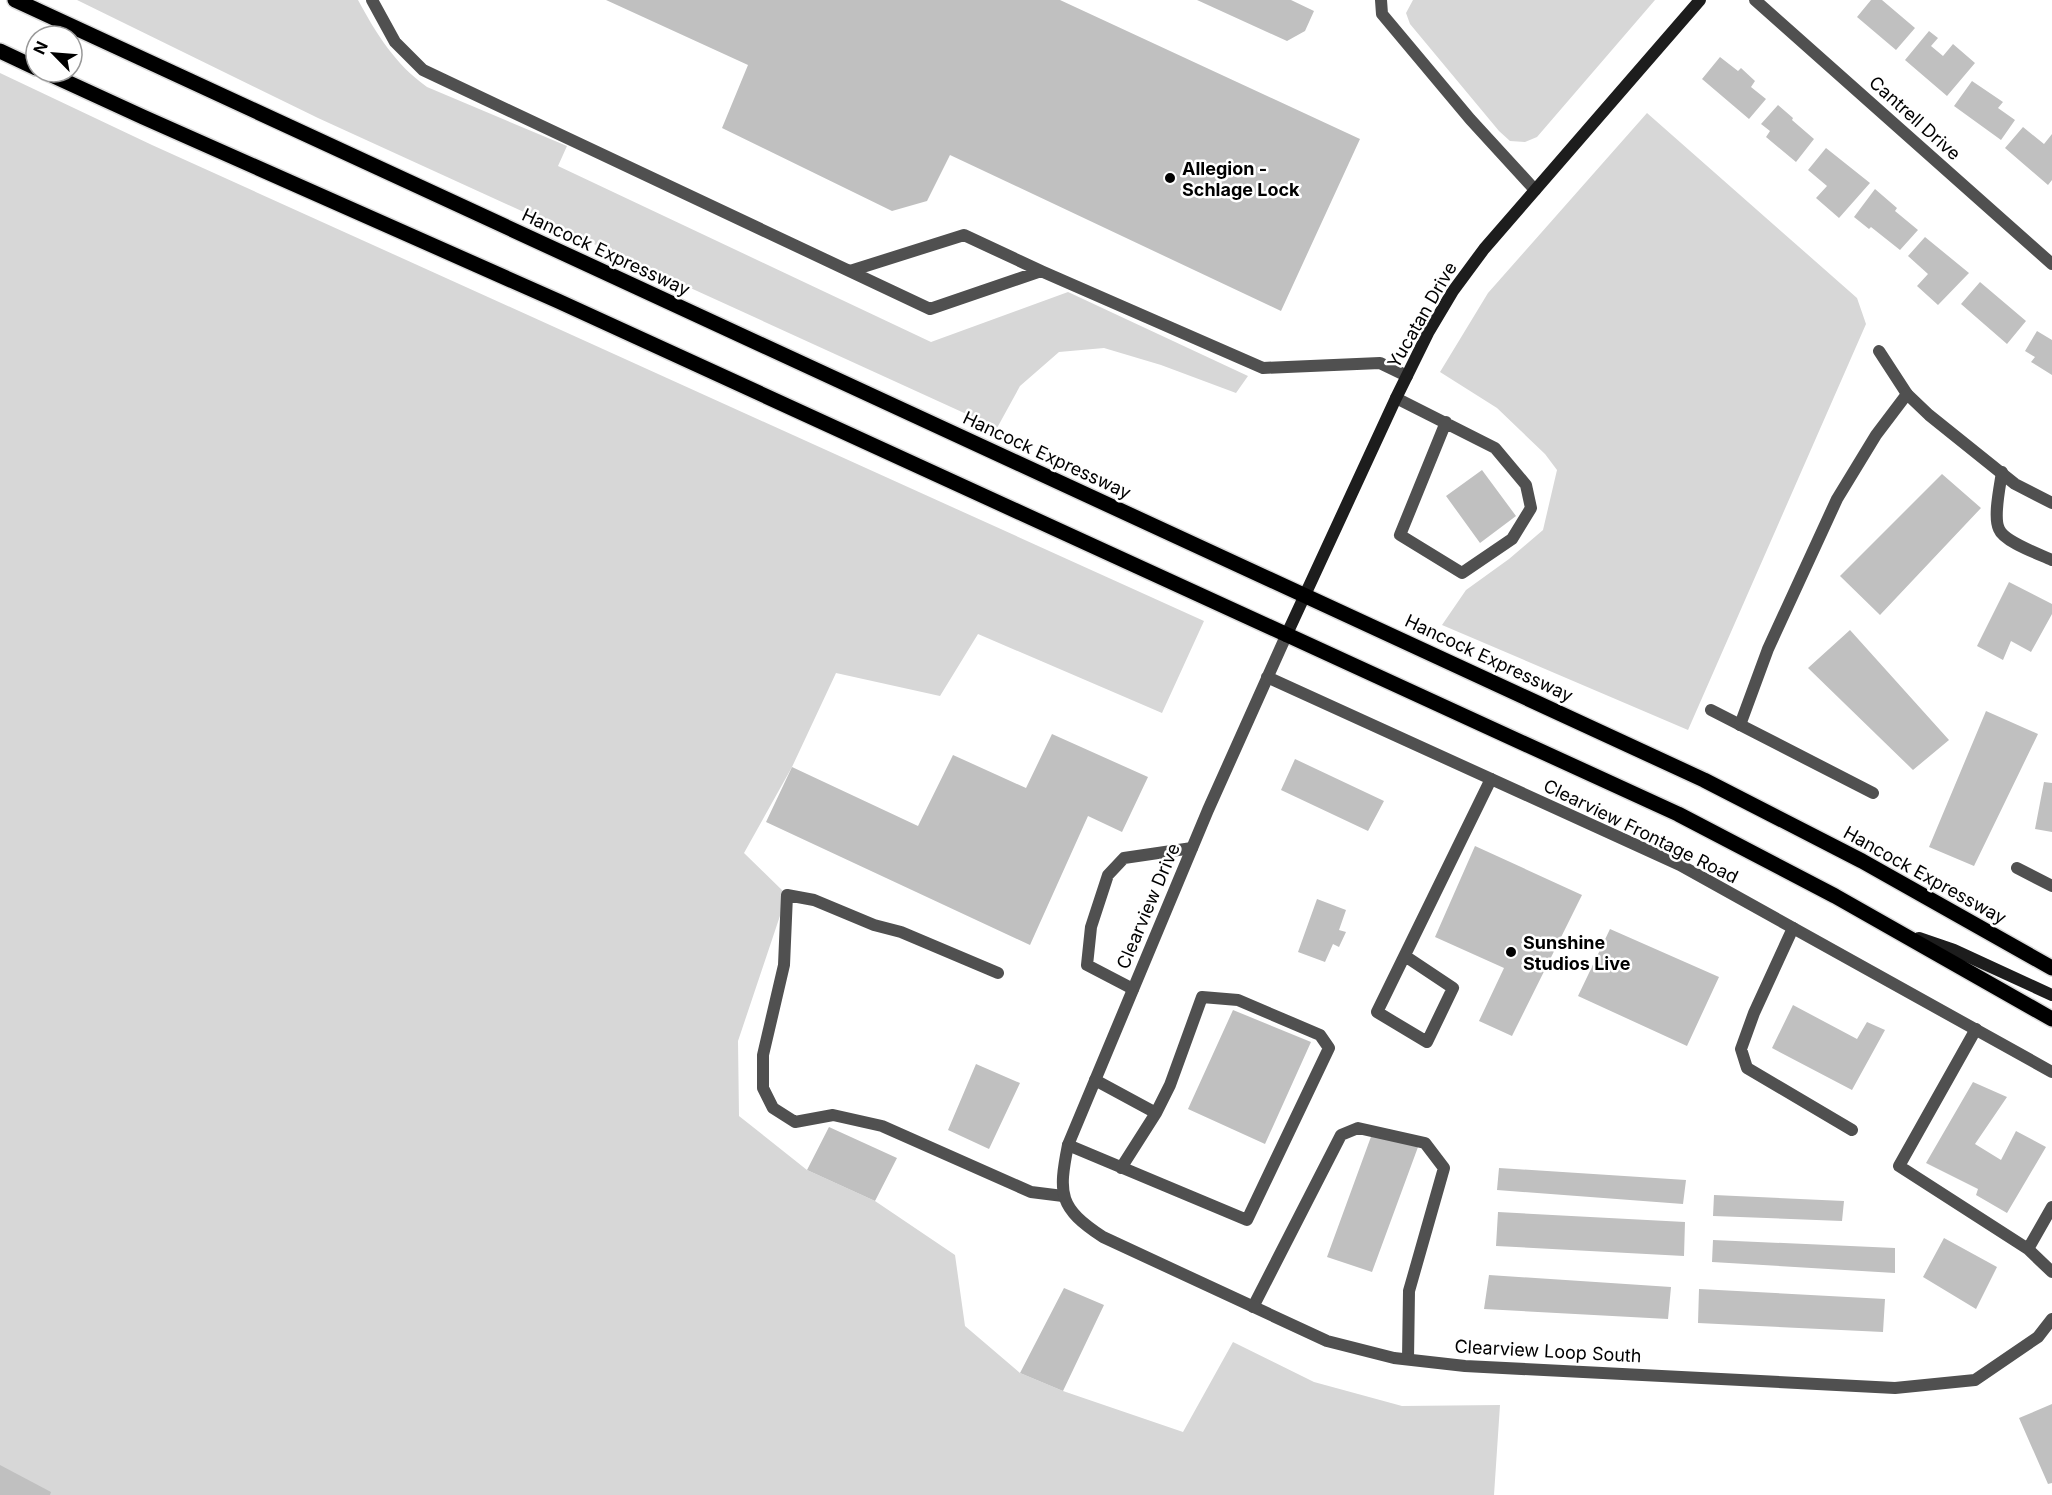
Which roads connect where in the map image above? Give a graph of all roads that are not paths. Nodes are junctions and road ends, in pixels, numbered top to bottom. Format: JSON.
{"nodes":[{"id":1,"x":15,"y":0,"type":"edge"},
{"id":2,"x":372,"y":0,"type":"edge"},
{"id":3,"x":1381,"y":0,"type":"edge"},
{"id":4,"x":1700,"y":0,"type":"edge"},
{"id":5,"x":1755,"y":0,"type":"edge"},
{"id":6,"x":0,"y":51,"type":"edge"},
{"id":7,"x":24,"y":62,"type":"edge"},
{"id":8,"x":71,"y":84,"type":"edge"},
{"id":9,"x":1535,"y":189,"type":"junction"},
{"id":10,"x":2052,"y":264,"type":"edge"},
{"id":11,"x":850,"y":271,"type":"junction"},
{"id":12,"x":1041,"y":271,"type":"junction"},
{"id":13,"x":1879,"y":351,"type":"dead end"},
{"id":14,"x":1407,"y":376,"type":"junction"},
{"id":15,"x":1907,"y":394,"type":"junction"},
{"id":16,"x":1396,"y":398,"type":"junction"},
{"id":17,"x":1446,"y":422,"type":"junction"},
{"id":18,"x":2002,"y":472,"type":"junction"},
{"id":19,"x":2052,"y":503,"type":"edge"},
{"id":20,"x":2052,"y":560,"type":"edge"},
{"id":21,"x":1304,"y":594,"type":"junction"},
{"id":22,"x":1286,"y":636,"type":"junction"},
{"id":23,"x":1267,"y":677,"type":"junction"},
{"id":24,"x":1711,"y":710,"type":"dead end"},
{"id":25,"x":1740,"y":725,"type":"junction"},
{"id":26,"x":1491,"y":779,"type":"junction"},
{"id":27,"x":1873,"y":792,"type":"dead end"},
{"id":28,"x":1192,"y":848,"type":"junction"},
{"id":29,"x":2018,"y":868,"type":"dead end"},
{"id":30,"x":2052,"y":886,"type":"edge"},
{"id":31,"x":1793,"y":928,"type":"junction"},
{"id":32,"x":1896,"y":930,"type":"junction"},
{"id":33,"x":1405,"y":956,"type":"junction"},
{"id":34,"x":2052,"y":968,"type":"edge"},
{"id":35,"x":998,"y":973,"type":"dead end"},
{"id":36,"x":1133,"y":989,"type":"junction"},
{"id":37,"x":2052,"y":995,"type":"edge"},
{"id":38,"x":2052,"y":1019,"type":"edge"},
{"id":39,"x":1976,"y":1029,"type":"junction"},
{"id":40,"x":2052,"y":1072,"type":"edge"},
{"id":41,"x":1095,"y":1080,"type":"junction"},
{"id":42,"x":1156,"y":1113,"type":"junction"},
{"id":43,"x":1851,"y":1130,"type":"dead end"},
{"id":44,"x":1068,"y":1145,"type":"junction"},
{"id":45,"x":1121,"y":1168,"type":"junction"},
{"id":46,"x":1063,"y":1196,"type":"junction"},
{"id":47,"x":2052,"y":1207,"type":"edge"},
{"id":48,"x":2028,"y":1249,"type":"junction"},
{"id":49,"x":2052,"y":1272,"type":"edge"},
{"id":50,"x":1253,"y":1307,"type":"junction"},
{"id":51,"x":2051,"y":1322,"type":"edge"},
{"id":52,"x":1408,"y":1359,"type":"junction"}],
"edges":[{"from":1,"to":21,"type":"main road","name":"Hancock Expressway"},
{"from":2,"to":11,"type":"street"},
{"from":3,"to":9,"type":"street"},
{"from":4,"to":9,"type":"street","name":"Yucatan Drive"},
{"from":5,"to":10,"type":"street","name":"Cantrell Drive"},
{"from":6,"to":7,"type":"main road"},
{"from":8,"to":22,"type":"main road"},
{"from":9,"to":14,"type":"street","name":"Yucatan Drive"},
{"from":11,"to":12,"type":"street"},
{"from":11,"to":12,"type":"street"},
{"from":12,"to":14,"type":"street"},
{"from":13,"to":15,"type":"street"},
{"from":14,"to":16,"type":"street","name":"Yucatan Drive"},
{"from":15,"to":18,"type":"street"},
{"from":15,"to":25,"type":"street"},
{"from":16,"to":17,"type":"street"},
{"from":16,"to":21,"type":"street","name":"Yucatan Drive"},
{"from":17,"to":17,"type":"street"},
{"from":18,"to":19,"type":"street"},
{"from":18,"to":20,"type":"street"},
{"from":21,"to":22,"type":"street","name":"Yucatan Drive"},
{"from":21,"to":34,"type":"main road","name":"Hancock Expressway"},
{"from":22,"to":23,"type":"street","name":"Clearview Drive"},
{"from":22,"to":32,"type":"main road"},
{"from":23,"to":26,"type":"street","name":"Clearview Frontage Road"},
{"from":23,"to":28,"type":"street","name":"Clearview Drive"},
{"from":24,"to":25,"type":"street"},
{"from":25,"to":27,"type":"street"},
{"from":26,"to":31,"type":"street","name":"Clearview Frontage Road"},
{"from":26,"to":33,"type":"street"},
{"from":28,"to":36,"type":"street","name":"Clearview Drive"},
{"from":28,"to":36,"type":"street"},
{"from":29,"to":30,"type":"street"},
{"from":31,"to":39,"type":"street","name":"Clearview Frontage Road"},
{"from":31,"to":43,"type":"street"},
{"from":32,"to":37,"type":"street"},
{"from":32,"to":38,"type":"main road"},
{"from":33,"to":33,"type":"street"},
{"from":35,"to":46,"type":"street"},
{"from":36,"to":41,"type":"street","name":"Clearview Drive"},
{"from":39,"to":40,"type":"street","name":"Clearview Frontage Road"},
{"from":39,"to":48,"type":"street"},
{"from":41,"to":42,"type":"street"},
{"from":41,"to":44,"type":"street","name":"Clearview Drive"},
{"from":42,"to":45,"type":"street"},
{"from":42,"to":45,"type":"street"},
{"from":44,"to":45,"type":"street"},
{"from":44,"to":46,"type":"street","name":"Clearview Drive"},
{"from":46,"to":50,"type":"street","name":"Clearview Loop South"},
{"from":47,"to":48,"type":"street"},
{"from":48,"to":49,"type":"street"},
{"from":50,"to":52,"type":"street","name":"Clearview Loop South"},
{"from":50,"to":52,"type":"street"},
{"from":51,"to":52,"type":"street","name":"Clearview Loop South"}]}
